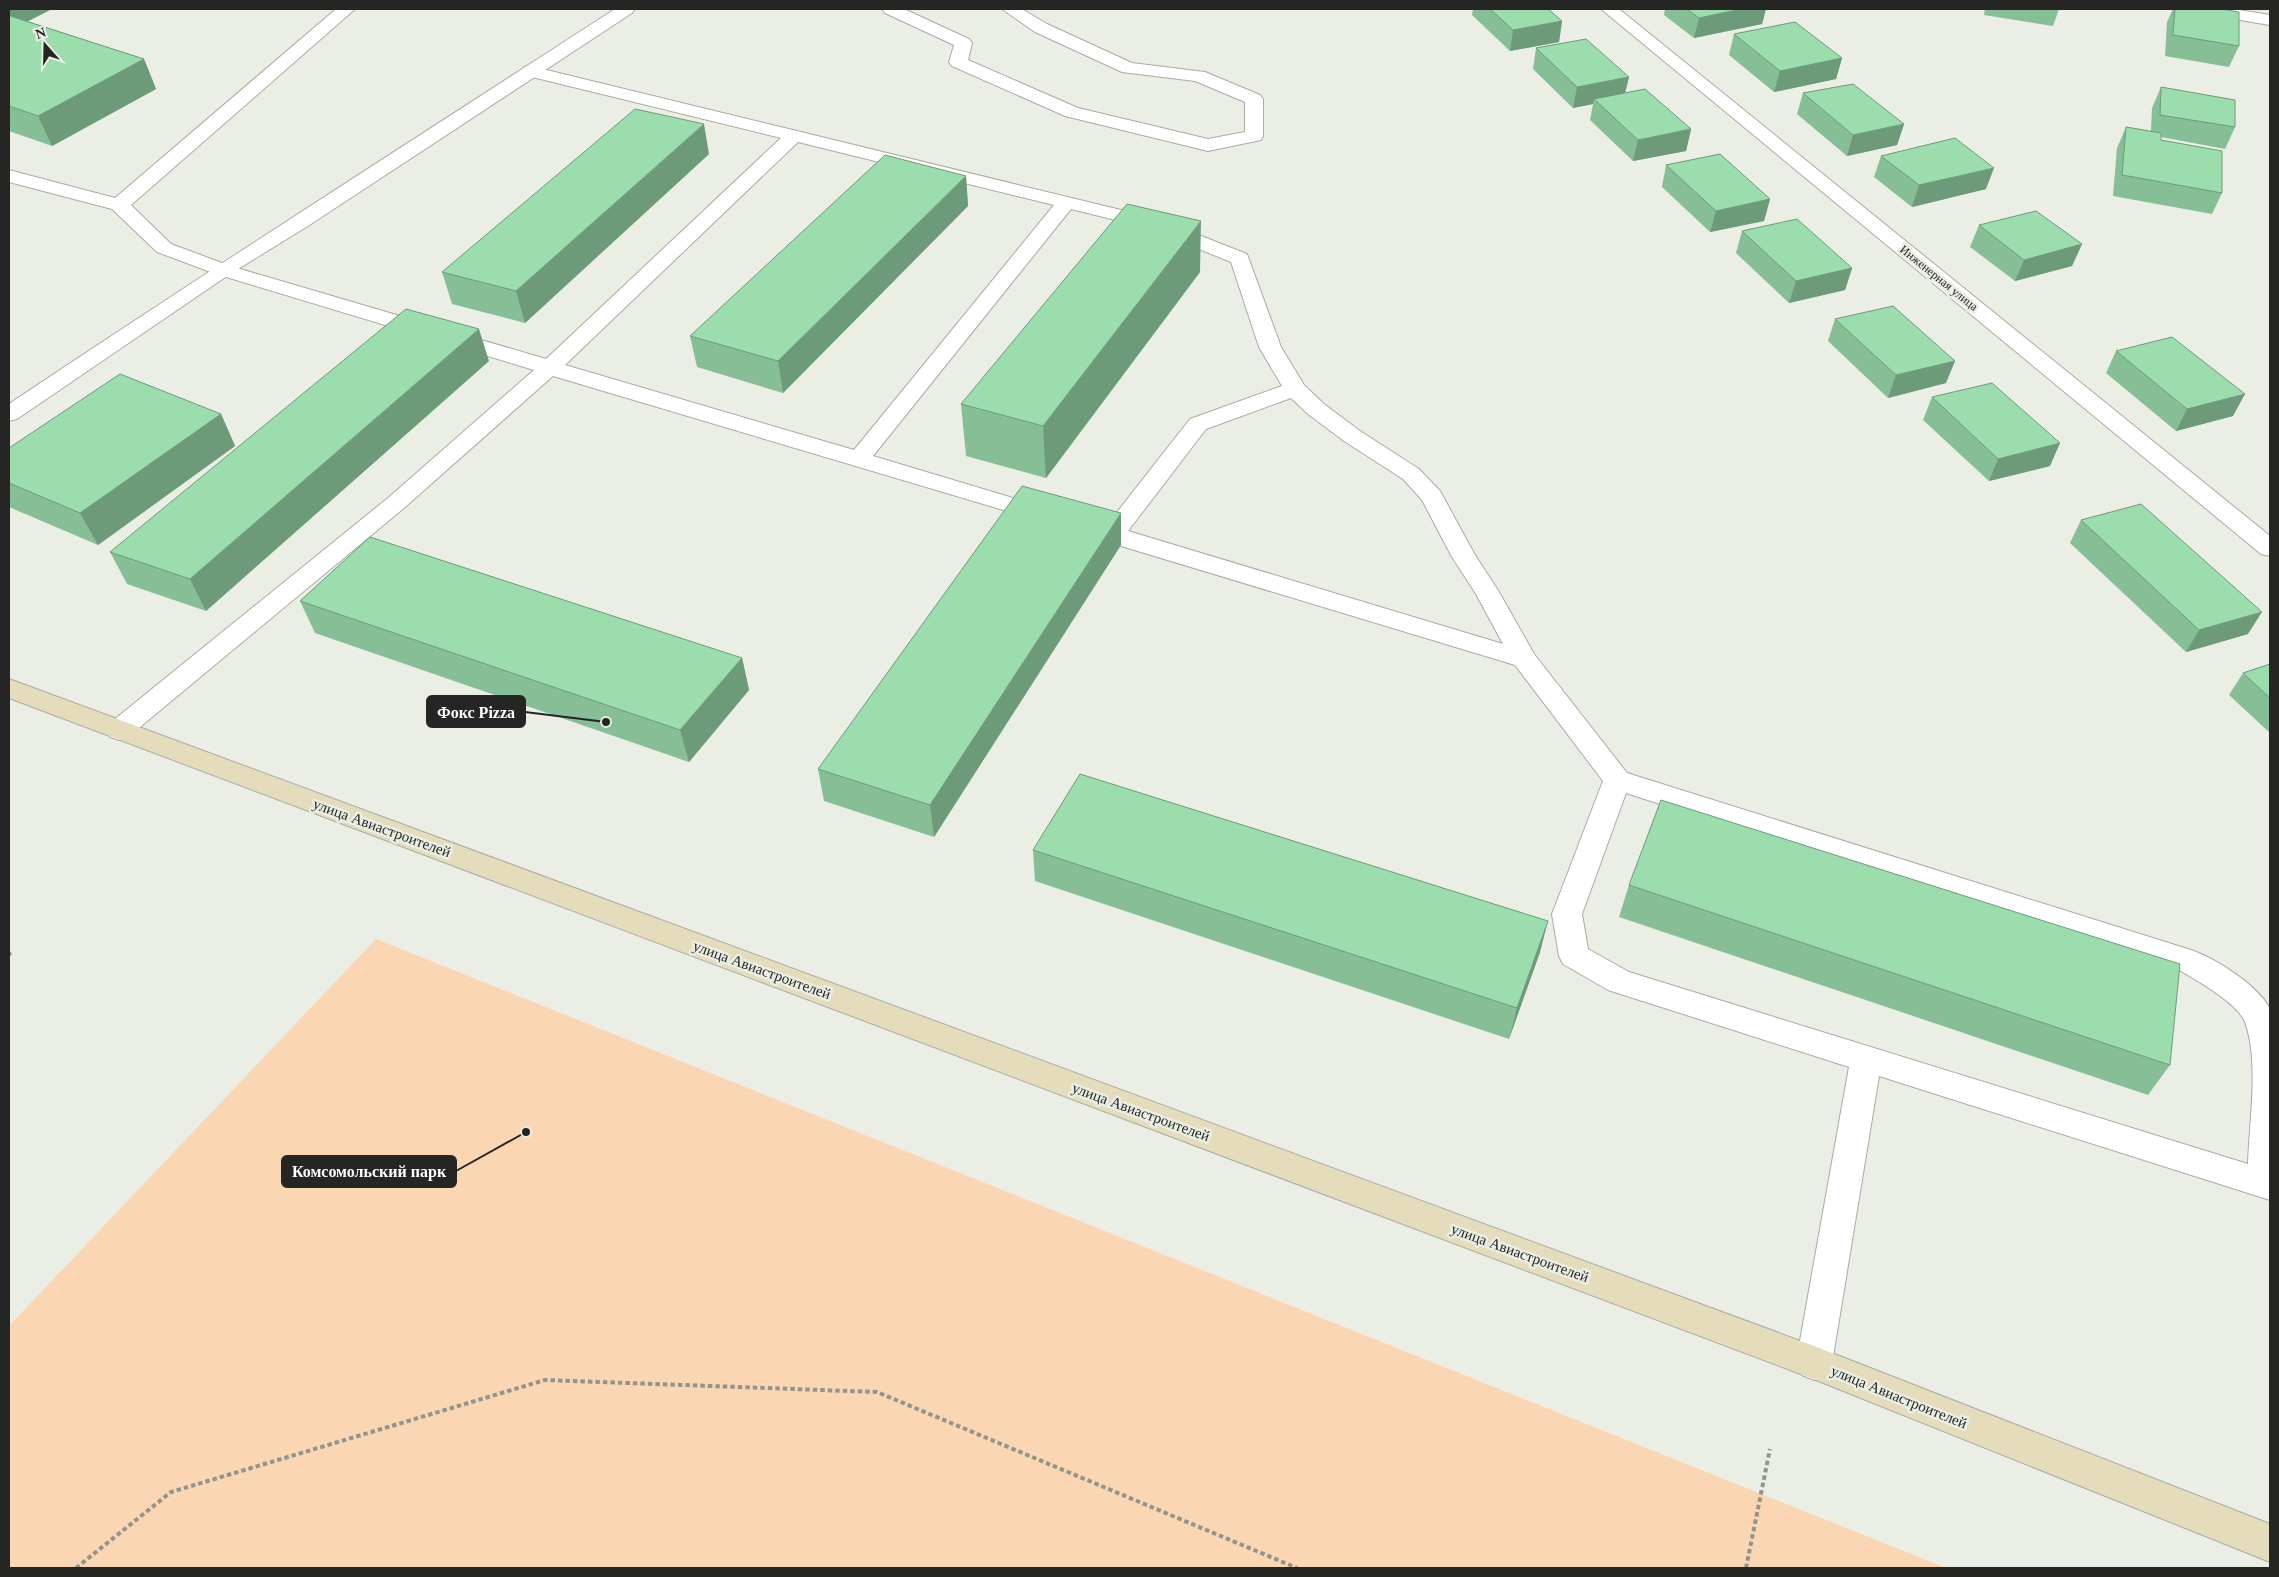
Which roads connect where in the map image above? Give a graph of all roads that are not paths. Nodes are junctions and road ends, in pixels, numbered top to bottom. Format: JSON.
{"nodes":[{"id":1,"x":346,"y":9,"type":"edge"},
{"id":2,"x":626,"y":9,"type":"edge"},
{"id":3,"x":891,"y":9,"type":"edge"},
{"id":4,"x":1011,"y":9,"type":"edge"},
{"id":5,"x":1609,"y":9,"type":"edge"},
{"id":6,"x":2204,"y":9,"type":"edge"},
{"id":7,"x":2270,"y":20,"type":"edge"},
{"id":8,"x":530,"y":71,"type":"junction"},
{"id":9,"x":793,"y":137,"type":"junction"},
{"id":10,"x":9,"y":176,"type":"edge"},
{"id":11,"x":1066,"y":203,"type":"junction"},
{"id":12,"x":120,"y":205,"type":"junction"},
{"id":13,"x":223,"y":270,"type":"junction"},
{"id":14,"x":550,"y":367,"type":"junction"},
{"id":15,"x":1295,"y":389,"type":"junction"},
{"id":16,"x":9,"y":414,"type":"edge"},
{"id":17,"x":859,"y":460,"type":"junction"},
{"id":18,"x":1112,"y":535,"type":"junction"},
{"id":19,"x":2270,"y":548,"type":"edge"},
{"id":20,"x":1524,"y":658,"type":"junction"},
{"id":21,"x":9,"y":688,"type":"edge"},
{"id":22,"x":119,"y":730,"type":"junction"},
{"id":23,"x":1617,"y":780,"type":"junction"},
{"id":24,"x":1866,"y":1059,"type":"junction"},
{"id":25,"x":2267,"y":1185,"type":"edge"},
{"id":26,"x":1814,"y":1363,"type":"junction"},
{"id":27,"x":2270,"y":1543,"type":"edge"}],
"edges":[{"from":1,"to":12,"type":"street"},
{"from":2,"to":8,"type":"street"},
{"from":3,"to":4,"type":"street"},
{"from":5,"to":19,"type":"street","name":"Инженерная улица"},
{"from":6,"to":7,"type":"street"},
{"from":8,"to":9,"type":"street"},
{"from":8,"to":13,"type":"street"},
{"from":9,"to":11,"type":"street"},
{"from":9,"to":14,"type":"street"},
{"from":10,"to":12,"type":"street"},
{"from":11,"to":15,"type":"street"},
{"from":11,"to":17,"type":"street"},
{"from":12,"to":13,"type":"street"},
{"from":13,"to":14,"type":"street"},
{"from":13,"to":16,"type":"street"},
{"from":14,"to":17,"type":"street"},
{"from":14,"to":22,"type":"street"},
{"from":15,"to":18,"type":"street"},
{"from":15,"to":20,"type":"street"},
{"from":17,"to":18,"type":"street"},
{"from":18,"to":20,"type":"street"},
{"from":20,"to":23,"type":"street"},
{"from":21,"to":22,"type":"street","name":"улица Авиастроителей"},
{"from":22,"to":26,"type":"street","name":"улица Авиастроителей"},
{"from":23,"to":24,"type":"street"},
{"from":23,"to":25,"type":"street"},
{"from":24,"to":25,"type":"street"},
{"from":24,"to":26,"type":"street"},
{"from":26,"to":27,"type":"street","name":"улица Авиастроителей"}]}
